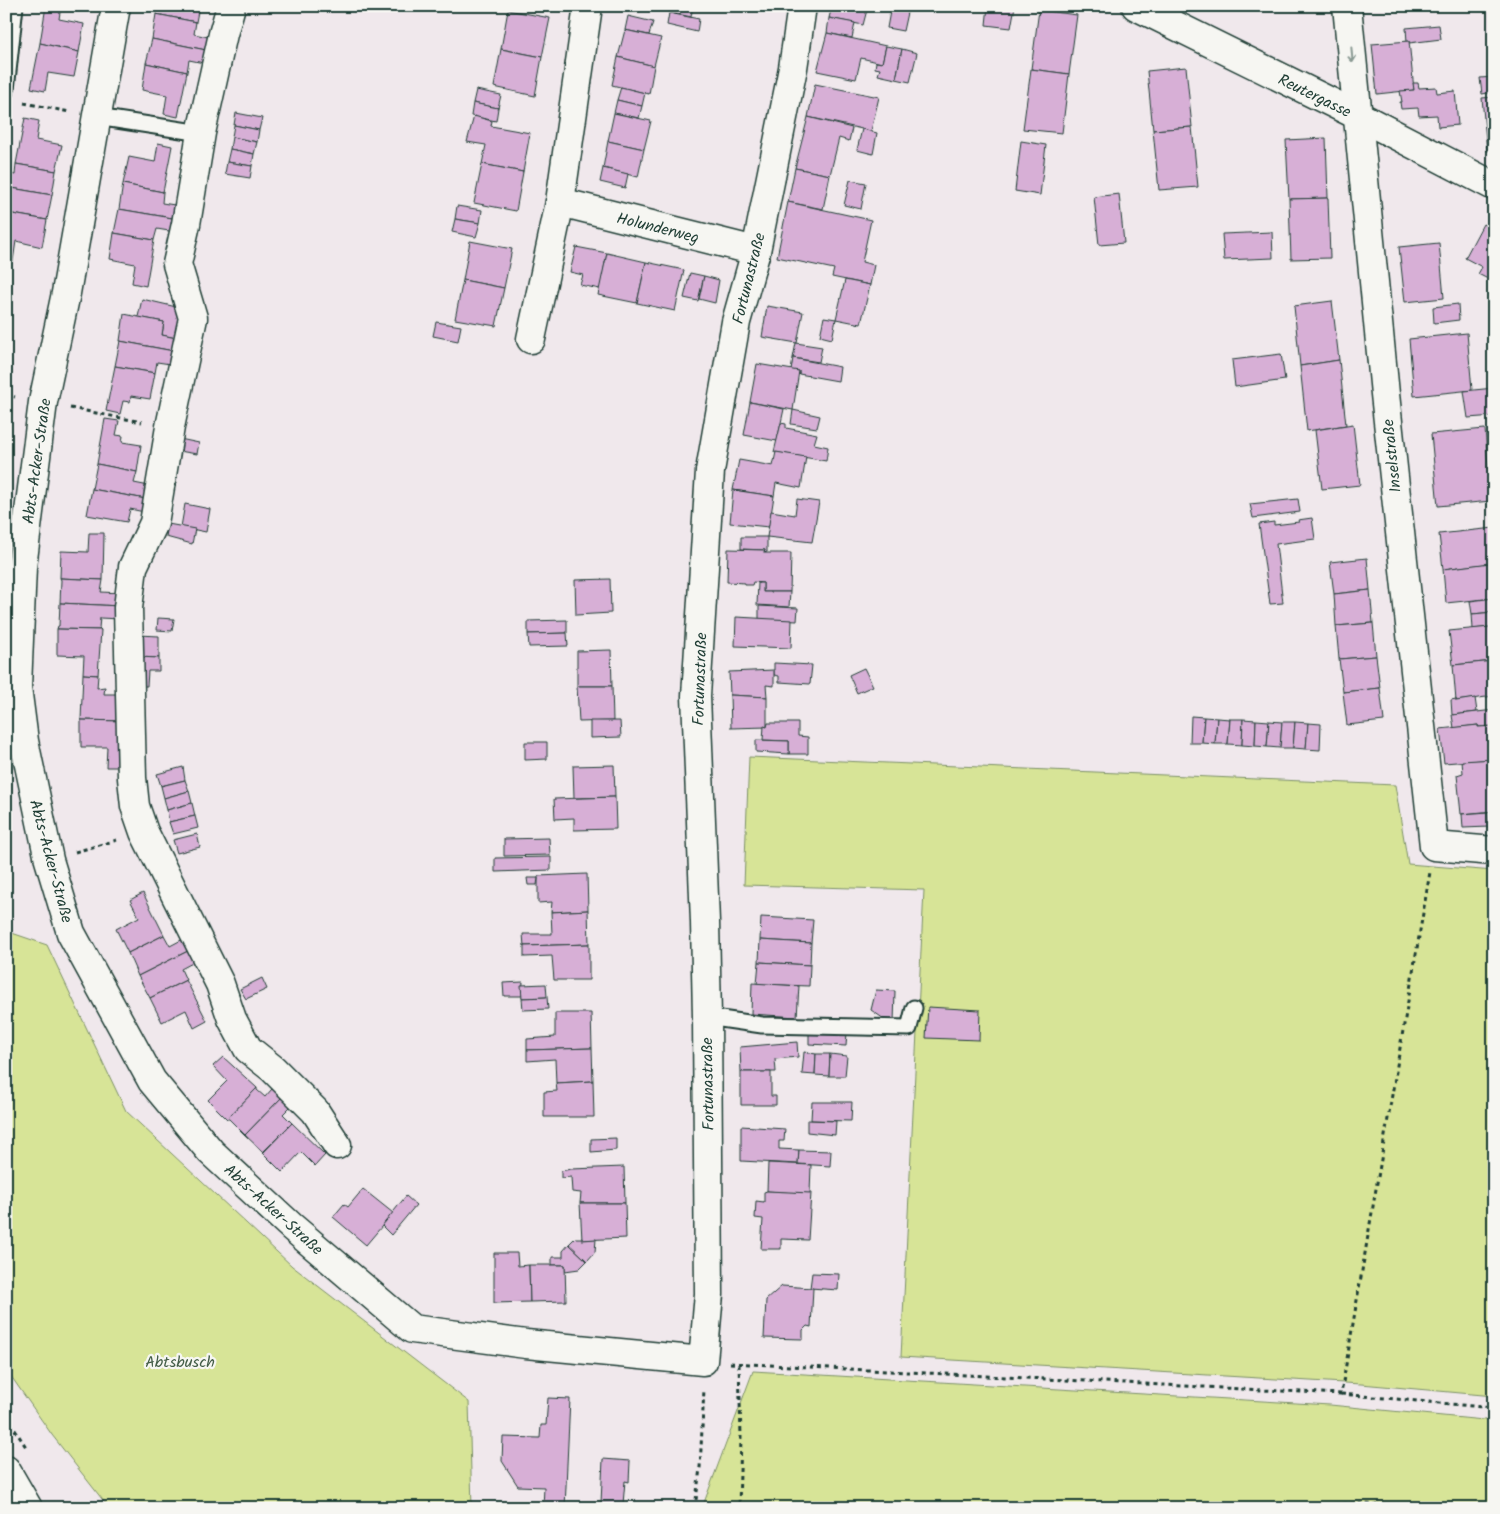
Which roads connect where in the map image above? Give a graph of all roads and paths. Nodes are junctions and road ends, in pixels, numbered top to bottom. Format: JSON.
{"nodes":[{"id":1,"x":15,"y":6,"type":"edge"},
{"id":2,"x":116,"y":6,"type":"edge"},
{"id":3,"x":231,"y":6,"type":"edge"},
{"id":4,"x":588,"y":6,"type":"edge"},
{"id":5,"x":802,"y":6,"type":"edge"},
{"id":6,"x":1136,"y":6,"type":"edge"},
{"id":7,"x":1348,"y":6,"type":"edge"},
{"id":8,"x":11,"y":96,"type":"edge"},
{"id":9,"x":1357,"y":115,"type":"junction"},
{"id":10,"x":96,"y":117,"type":"junction"},
{"id":11,"x":201,"y":133,"type":"junction"},
{"id":12,"x":1494,"y":186,"type":"edge"},
{"id":13,"x":560,"y":202,"type":"junction"},
{"id":14,"x":756,"y":251,"type":"junction"},
{"id":15,"x":531,"y":339,"type":"dead end"},
{"id":16,"x":6,"y":395,"type":"edge"},
{"id":17,"x":43,"y":402,"type":"junction"},
{"id":18,"x":170,"y":427,"type":"junction"},
{"id":19,"x":144,"y":832,"type":"junction"},
{"id":20,"x":1434,"y":846,"type":"junction"},
{"id":21,"x":1494,"y":851,"type":"edge"},
{"id":22,"x":49,"y":860,"type":"junction"},
{"id":23,"x":914,"y":1008,"type":"dead end"},
{"id":24,"x":706,"y":1017,"type":"junction"},
{"id":25,"x":337,"y":1145,"type":"dead end"},
{"id":26,"x":703,"y":1361,"type":"junction"},
{"id":27,"x":1341,"y":1394,"type":"junction"},
{"id":28,"x":1494,"y":1408,"type":"edge"},
{"id":29,"x":6,"y":1470,"type":"edge"},
{"id":30,"x":28,"y":1508,"type":"edge"},
{"id":31,"x":695,"y":1508,"type":"edge"},
{"id":32,"x":739,"y":1508,"type":"edge"},
{"id":33,"x":1311,"y":1508,"type":"edge"},
{"id":34,"x":1400,"y":1508,"type":"edge"}],
"edges":[{"from":1,"to":8,"type":"lane"},
{"from":2,"to":10,"type":"street","name":"Abts-Acker-Straße"},
{"from":3,"to":11,"type":"street"},
{"from":4,"to":13,"type":"street"},
{"from":5,"to":14,"type":"street","name":"Fortunastraße"},
{"from":6,"to":9,"type":"street","name":"Reutergasse"},
{"from":7,"to":9,"type":"street","name":"Inselstraße","one_way":true},
{"from":8,"to":10,"type":"path"},
{"from":9,"to":12,"type":"street","name":"Reutergasse"},
{"from":9,"to":20,"type":"street","name":"Inselstraße"},
{"from":10,"to":11,"type":"lane"},
{"from":10,"to":17,"type":"street","name":"Abts-Acker-Straße"},
{"from":11,"to":18,"type":"street"},
{"from":13,"to":14,"type":"street","name":"Holunderweg"},
{"from":13,"to":15,"type":"street"},
{"from":14,"to":24,"type":"street","name":"Fortunastraße"},
{"from":16,"to":17,"type":"path"},
{"from":17,"to":18,"type":"path"},
{"from":17,"to":22,"type":"street","name":"Abts-Acker-Straße"},
{"from":18,"to":19,"type":"street"},
{"from":19,"to":22,"type":"path"},
{"from":19,"to":25,"type":"street"},
{"from":20,"to":21,"type":"street"},
{"from":20,"to":27,"type":"path"},
{"from":22,"to":26,"type":"street","name":"Abts-Acker-Straße"},
{"from":23,"to":24,"type":"lane"},
{"from":24,"to":26,"type":"street","name":"Fortunastraße"},
{"from":26,"to":31,"type":"path"},
{"from":27,"to":28,"type":"path"},
{"from":27,"to":32,"type":"path"},
{"from":29,"to":30,"type":"street"},
{"from":33,"to":34,"type":"path"}]}
